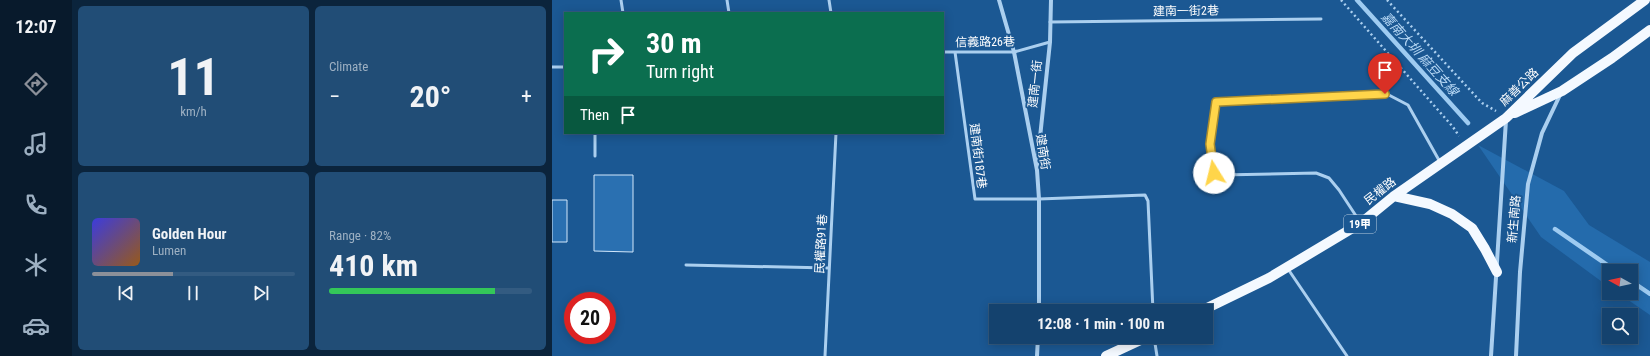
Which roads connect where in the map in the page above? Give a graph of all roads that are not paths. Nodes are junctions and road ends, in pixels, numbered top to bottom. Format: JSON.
{"nodes":[{"id":1,"x":622,"y":0,"type":"edge"},
{"id":2,"x":727,"y":0,"type":"edge"},
{"id":3,"x":829,"y":0,"type":"edge"},
{"id":4,"x":999,"y":0,"type":"edge"},
{"id":5,"x":1051,"y":0,"type":"edge"},
{"id":6,"x":1646,"y":0,"type":"edge"},
{"id":7,"x":623,"y":12,"type":"edge"},
{"id":8,"x":729,"y":12,"type":"edge"},
{"id":9,"x":831,"y":12,"type":"edge"},
{"id":10,"x":1321,"y":19,"type":"dead end"},
{"id":11,"x":1050,"y":22,"type":"junction"},
{"id":12,"x":1650,"y":30,"type":"edge"},
{"id":13,"x":1050,"y":42,"type":"junction"},
{"id":14,"x":944,"y":52,"type":"edge"},
{"id":15,"x":955,"y":52,"type":"junction"},
{"id":16,"x":1014,"y":52,"type":"junction"},
{"id":17,"x":552,"y":67,"type":"edge"},
{"id":18,"x":564,"y":67,"type":"edge"},
{"id":19,"x":1562,"y":91,"type":"junction"},
{"id":20,"x":1506,"y":118,"type":"junction"},
{"id":21,"x":595,"y":134,"type":"edge"},
{"id":22,"x":836,"y":134,"type":"edge"},
{"id":23,"x":595,"y":156,"type":"dead end"},
{"id":24,"x":1440,"y":164,"type":"junction"},
{"id":25,"x":1037,"y":170,"type":"junction"},
{"id":26,"x":1394,"y":196,"type":"junction"},
{"id":27,"x":1038,"y":199,"type":"junction"},
{"id":28,"x":1361,"y":223,"type":"junction"},
{"id":29,"x":686,"y":265,"type":"dead end"},
{"id":30,"x":829,"y":268,"type":"junction"},
{"id":31,"x":1287,"y":268,"type":"junction"},
{"id":32,"x":1497,"y":272,"type":"junction"},
{"id":33,"x":1039,"y":304,"type":"edge"},
{"id":34,"x":1153,"y":304,"type":"edge"},
{"id":35,"x":1213,"y":305,"type":"edge"},
{"id":36,"x":1038,"y":344,"type":"edge"},
{"id":37,"x":1132,"y":344,"type":"edge"},
{"id":38,"x":1155,"y":344,"type":"edge"},
{"id":39,"x":825,"y":356,"type":"edge"},
{"id":40,"x":1037,"y":356,"type":"edge"},
{"id":41,"x":1106,"y":356,"type":"edge"},
{"id":42,"x":1158,"y":356,"type":"edge"},
{"id":43,"x":1347,"y":356,"type":"edge"},
{"id":44,"x":1491,"y":356,"type":"edge"},
{"id":45,"x":1516,"y":356,"type":"edge"}],
"edges":[{"from":1,"to":7,"type":"lane"},
{"from":2,"to":8,"type":"lane"},
{"from":3,"to":9,"type":"lane"},
{"from":4,"to":16,"type":"street","name":"建南街"},
{"from":5,"to":11,"type":"street","name":"建南一街"},
{"from":6,"to":20,"type":"main road","name":"麻善公路","number":"19甲"},
{"from":10,"to":11,"type":"lane","name":"建南一街2巷"},
{"from":11,"to":13,"type":"street","name":"建南一街"},
{"from":12,"to":19,"type":"main road","name":"麻善公路","number":"19甲"},
{"from":13,"to":16,"type":"lane","name":"信義路26巷"},
{"from":13,"to":25,"type":"street","name":"建南一街"},
{"from":14,"to":15,"type":"lane","name":"信義路26巷"},
{"from":15,"to":16,"type":"lane","name":"信義路26巷"},
{"from":15,"to":27,"type":"lane","name":"建南街187巷"},
{"from":16,"to":25,"type":"street","name":"建南街"},
{"from":17,"to":18,"type":"lane"},
{"from":19,"to":20,"type":"main road","name":"麻善公路","number":"19甲"},
{"from":19,"to":45,"type":"street","name":"新生南路"},
{"from":20,"to":24,"type":"main road","name":"民權路","number":"19甲"},
{"from":20,"to":32,"type":"street","name":"新生南路"},
{"from":21,"to":23,"type":"lane"},
{"from":22,"to":30,"type":"lane","name":"民權路91巷"},
{"from":24,"to":26,"type":"main road","name":"民權路","number":"19甲"},
{"from":24,"to":28,"type":"lane"},
{"from":25,"to":27,"type":"street","name":"建南街"},
{"from":26,"to":28,"type":"main road","name":"民權路","number":"19甲"},
{"from":26,"to":32,"type":"main road"},
{"from":27,"to":33,"type":"street","name":"建南街"},
{"from":27,"to":34,"type":"lane"},
{"from":28,"to":31,"type":"main road","name":"民權路","number":"19甲"},
{"from":29,"to":30,"type":"lane"},
{"from":30,"to":39,"type":"lane","name":"民權路91巷"},
{"from":31,"to":35,"type":"main road","name":"民權路","number":"19甲"},
{"from":31,"to":43,"type":"lane"},
{"from":32,"to":44,"type":"street","name":"新生南路"},
{"from":36,"to":40,"type":"street"},
{"from":37,"to":41,"type":"main road"},
{"from":38,"to":42,"type":"lane"}]}
